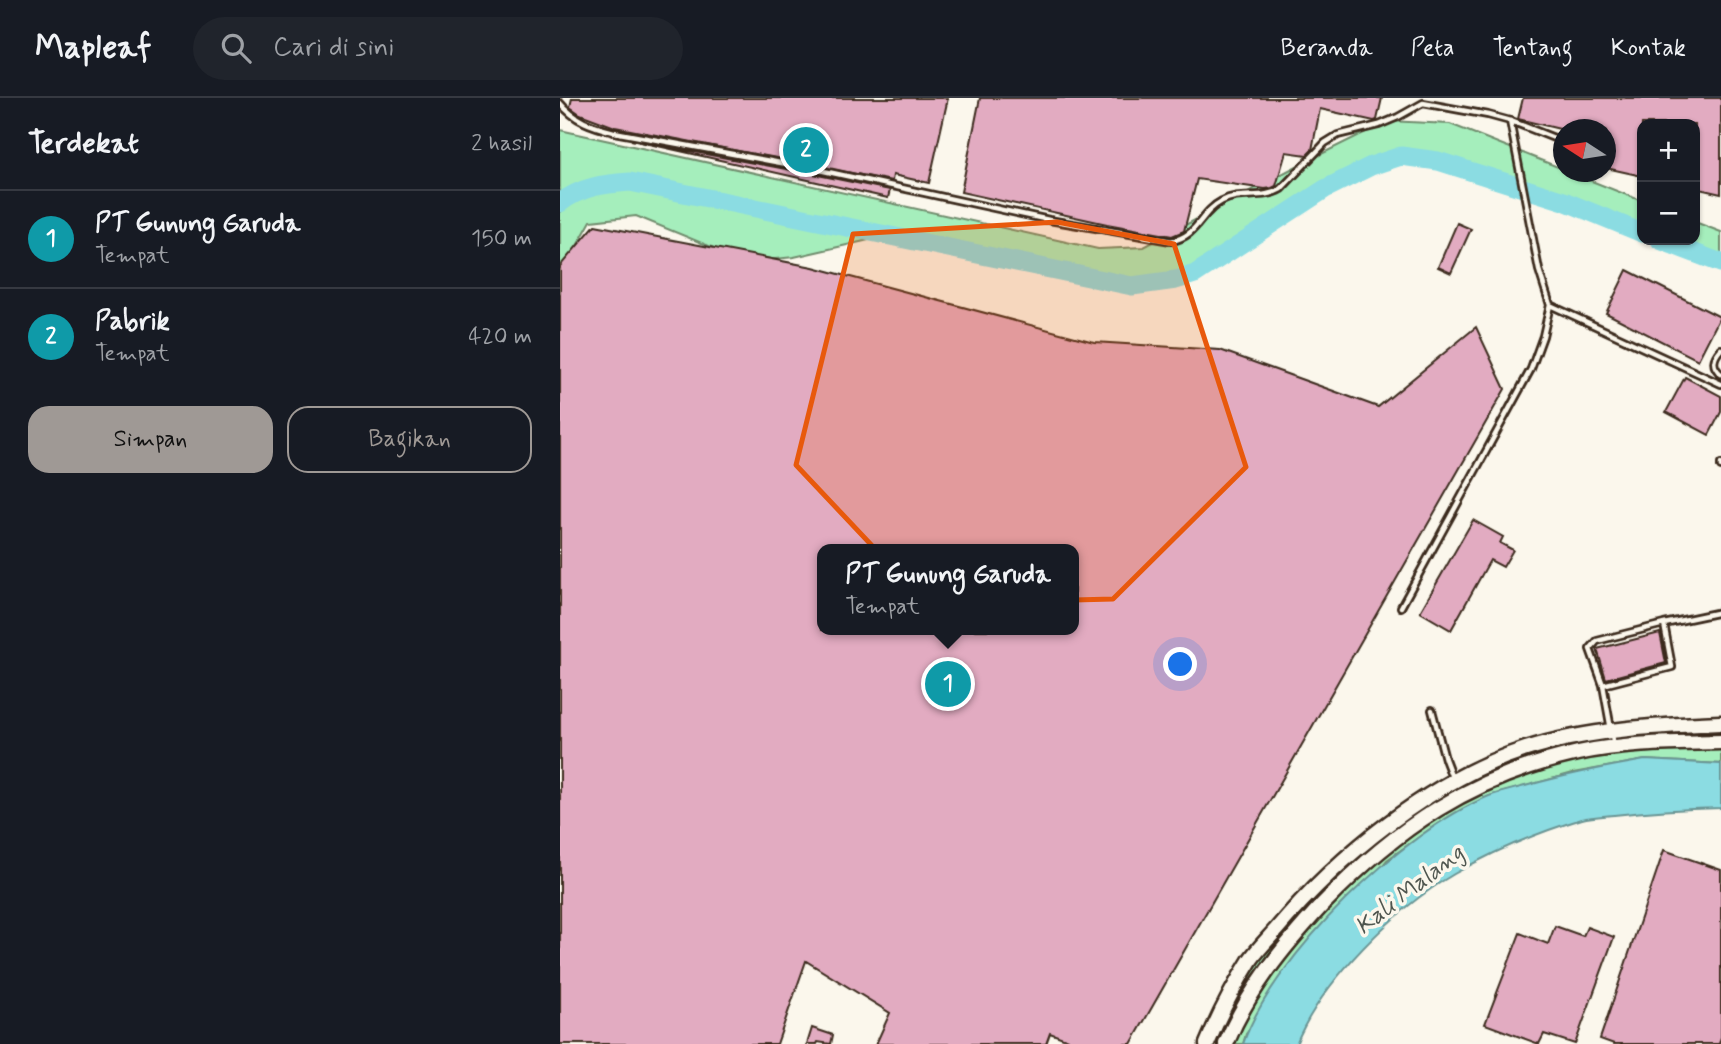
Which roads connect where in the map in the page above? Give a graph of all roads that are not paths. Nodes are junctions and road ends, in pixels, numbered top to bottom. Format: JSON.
{"nodes":[{"id":1,"x":1422,"y":100,"type":"edge"},
{"id":2,"x":560,"y":103,"type":"edge"},
{"id":3,"x":1510,"y":121,"type":"junction"},
{"id":4,"x":1553,"y":138,"type":"edge"},
{"id":5,"x":1550,"y":304,"type":"junction"},
{"id":6,"x":1721,"y":349,"type":"edge"},
{"id":7,"x":1721,"y":374,"type":"edge"},
{"id":8,"x":1721,"y":384,"type":"edge"},
{"id":9,"x":1401,"y":607,"type":"dead end"},
{"id":10,"x":1721,"y":612,"type":"edge"},
{"id":11,"x":1664,"y":624,"type":"junction"},
{"id":12,"x":1603,"y":684,"type":"junction"},
{"id":13,"x":1432,"y":710,"type":"dead end"},
{"id":14,"x":1721,"y":723,"type":"edge"},
{"id":15,"x":1613,"y":731,"type":"junction"},
{"id":16,"x":1721,"y":742,"type":"edge"},
{"id":17,"x":1614,"y":748,"type":"junction"},
{"id":18,"x":1454,"y":782,"type":"junction"},
{"id":19,"x":1346,"y":858,"type":"junction"},
{"id":20,"x":1356,"y":870,"type":"junction"},
{"id":21,"x":1274,"y":931,"type":"junction"},
{"id":22,"x":1287,"y":943,"type":"junction"},
{"id":23,"x":1207,"y":1044,"type":"edge"},
{"id":24,"x":1226,"y":1044,"type":"edge"}],
"edges":[{"from":1,"to":2,"type":"lane"},
{"from":1,"to":3,"type":"lane"},
{"from":3,"to":4,"type":"lane"},
{"from":3,"to":5,"type":"lane"},
{"from":5,"to":8,"type":"lane"},
{"from":5,"to":9,"type":"lane"},
{"from":6,"to":7,"type":"lane"},
{"from":10,"to":11,"type":"lane"},
{"from":11,"to":12,"type":"lane"},
{"from":11,"to":12,"type":"lane"},
{"from":12,"to":15,"type":"lane"},
{"from":13,"to":18,"type":"lane"},
{"from":14,"to":15,"type":"main road"},
{"from":15,"to":17,"type":"lane"},
{"from":15,"to":18,"type":"main road"},
{"from":16,"to":17,"type":"main road"},
{"from":17,"to":20,"type":"main road"},
{"from":18,"to":19,"type":"main road"},
{"from":19,"to":20,"type":"main road"},
{"from":19,"to":21,"type":"main road"},
{"from":20,"to":22,"type":"main road"},
{"from":21,"to":22,"type":"main road"},
{"from":21,"to":23,"type":"main road"},
{"from":22,"to":24,"type":"main road"}]}
